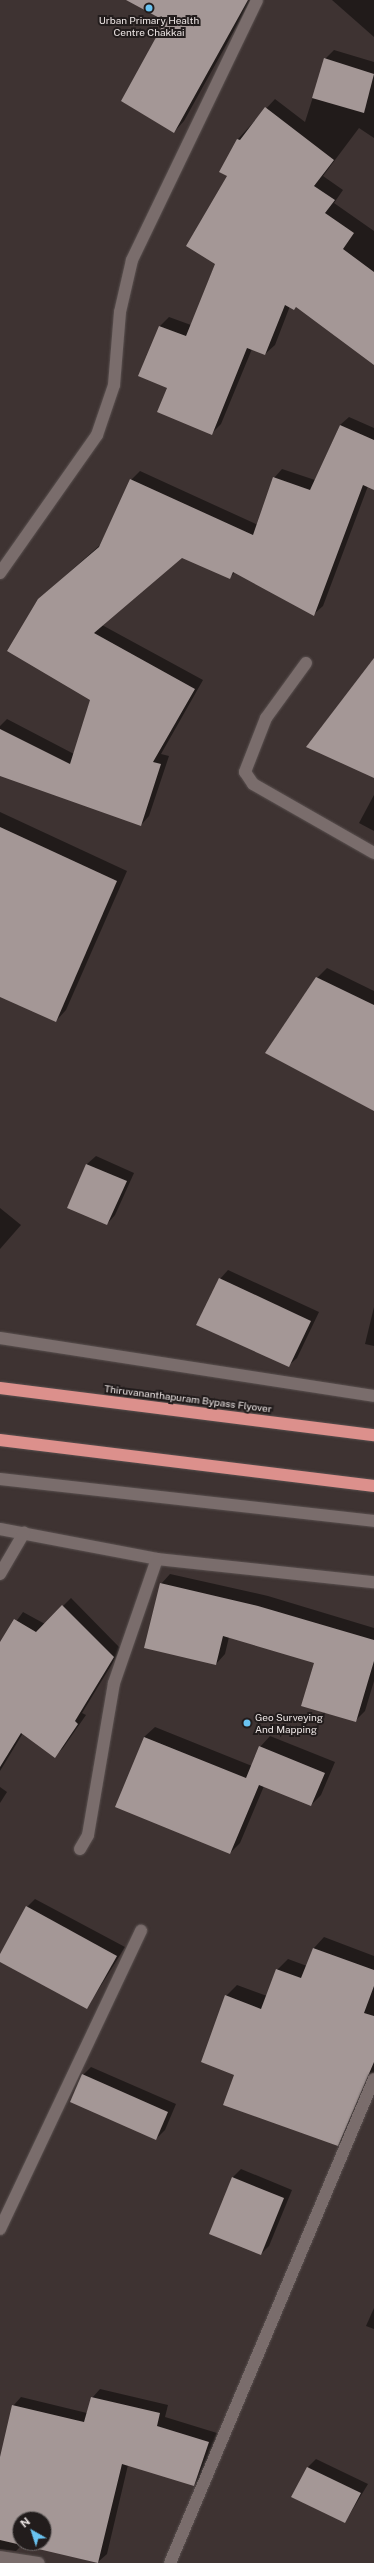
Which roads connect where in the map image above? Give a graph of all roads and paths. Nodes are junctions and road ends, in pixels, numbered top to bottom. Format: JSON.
{"nodes":[{"id":1,"x":257,"y":0,"type":"edge"},
{"id":2,"x":0,"y":573,"type":"edge"},
{"id":3,"x":306,"y":663,"type":"dead end"},
{"id":4,"x":374,"y":853,"type":"edge"},
{"id":5,"x":0,"y":1338,"type":"edge"},
{"id":6,"x":0,"y":1388,"type":"edge"},
{"id":7,"x":374,"y":1396,"type":"edge"},
{"id":8,"x":374,"y":1435,"type":"edge"},
{"id":9,"x":0,"y":1440,"type":"edge"},
{"id":10,"x":0,"y":1479,"type":"edge"},
{"id":11,"x":374,"y":1486,"type":"edge"},
{"id":12,"x":374,"y":1521,"type":"edge"},
{"id":13,"x":0,"y":1529,"type":"edge"},
{"id":14,"x":24,"y":1533,"type":"junction"},
{"id":15,"x":157,"y":1559,"type":"junction"},
{"id":16,"x":0,"y":1574,"type":"edge"},
{"id":17,"x":374,"y":1582,"type":"edge"},
{"id":18,"x":80,"y":1849,"type":"dead end"},
{"id":19,"x":141,"y":1931,"type":"dead end"},
{"id":20,"x":374,"y":2079,"type":"edge"},
{"id":21,"x":0,"y":2229,"type":"edge"},
{"id":22,"x":0,"y":2557,"type":"edge"},
{"id":23,"x":39,"y":2563,"type":"edge"},
{"id":24,"x":170,"y":2563,"type":"edge"}],
"edges":[{"from":1,"to":2,"type":"street"},
{"from":3,"to":4,"type":"street"},
{"from":5,"to":7,"type":"street"},
{"from":6,"to":8,"type":"highway","name":"Thiruvananthapuram Bypass Flyover"},
{"from":9,"to":11,"type":"highway"},
{"from":10,"to":12,"type":"street"},
{"from":13,"to":14,"type":"street"},
{"from":14,"to":15,"type":"street"},
{"from":14,"to":16,"type":"street"},
{"from":15,"to":17,"type":"street"},
{"from":15,"to":18,"type":"street"},
{"from":19,"to":21,"type":"street"},
{"from":20,"to":24,"type":"street"},
{"from":22,"to":23,"type":"street"}]}
